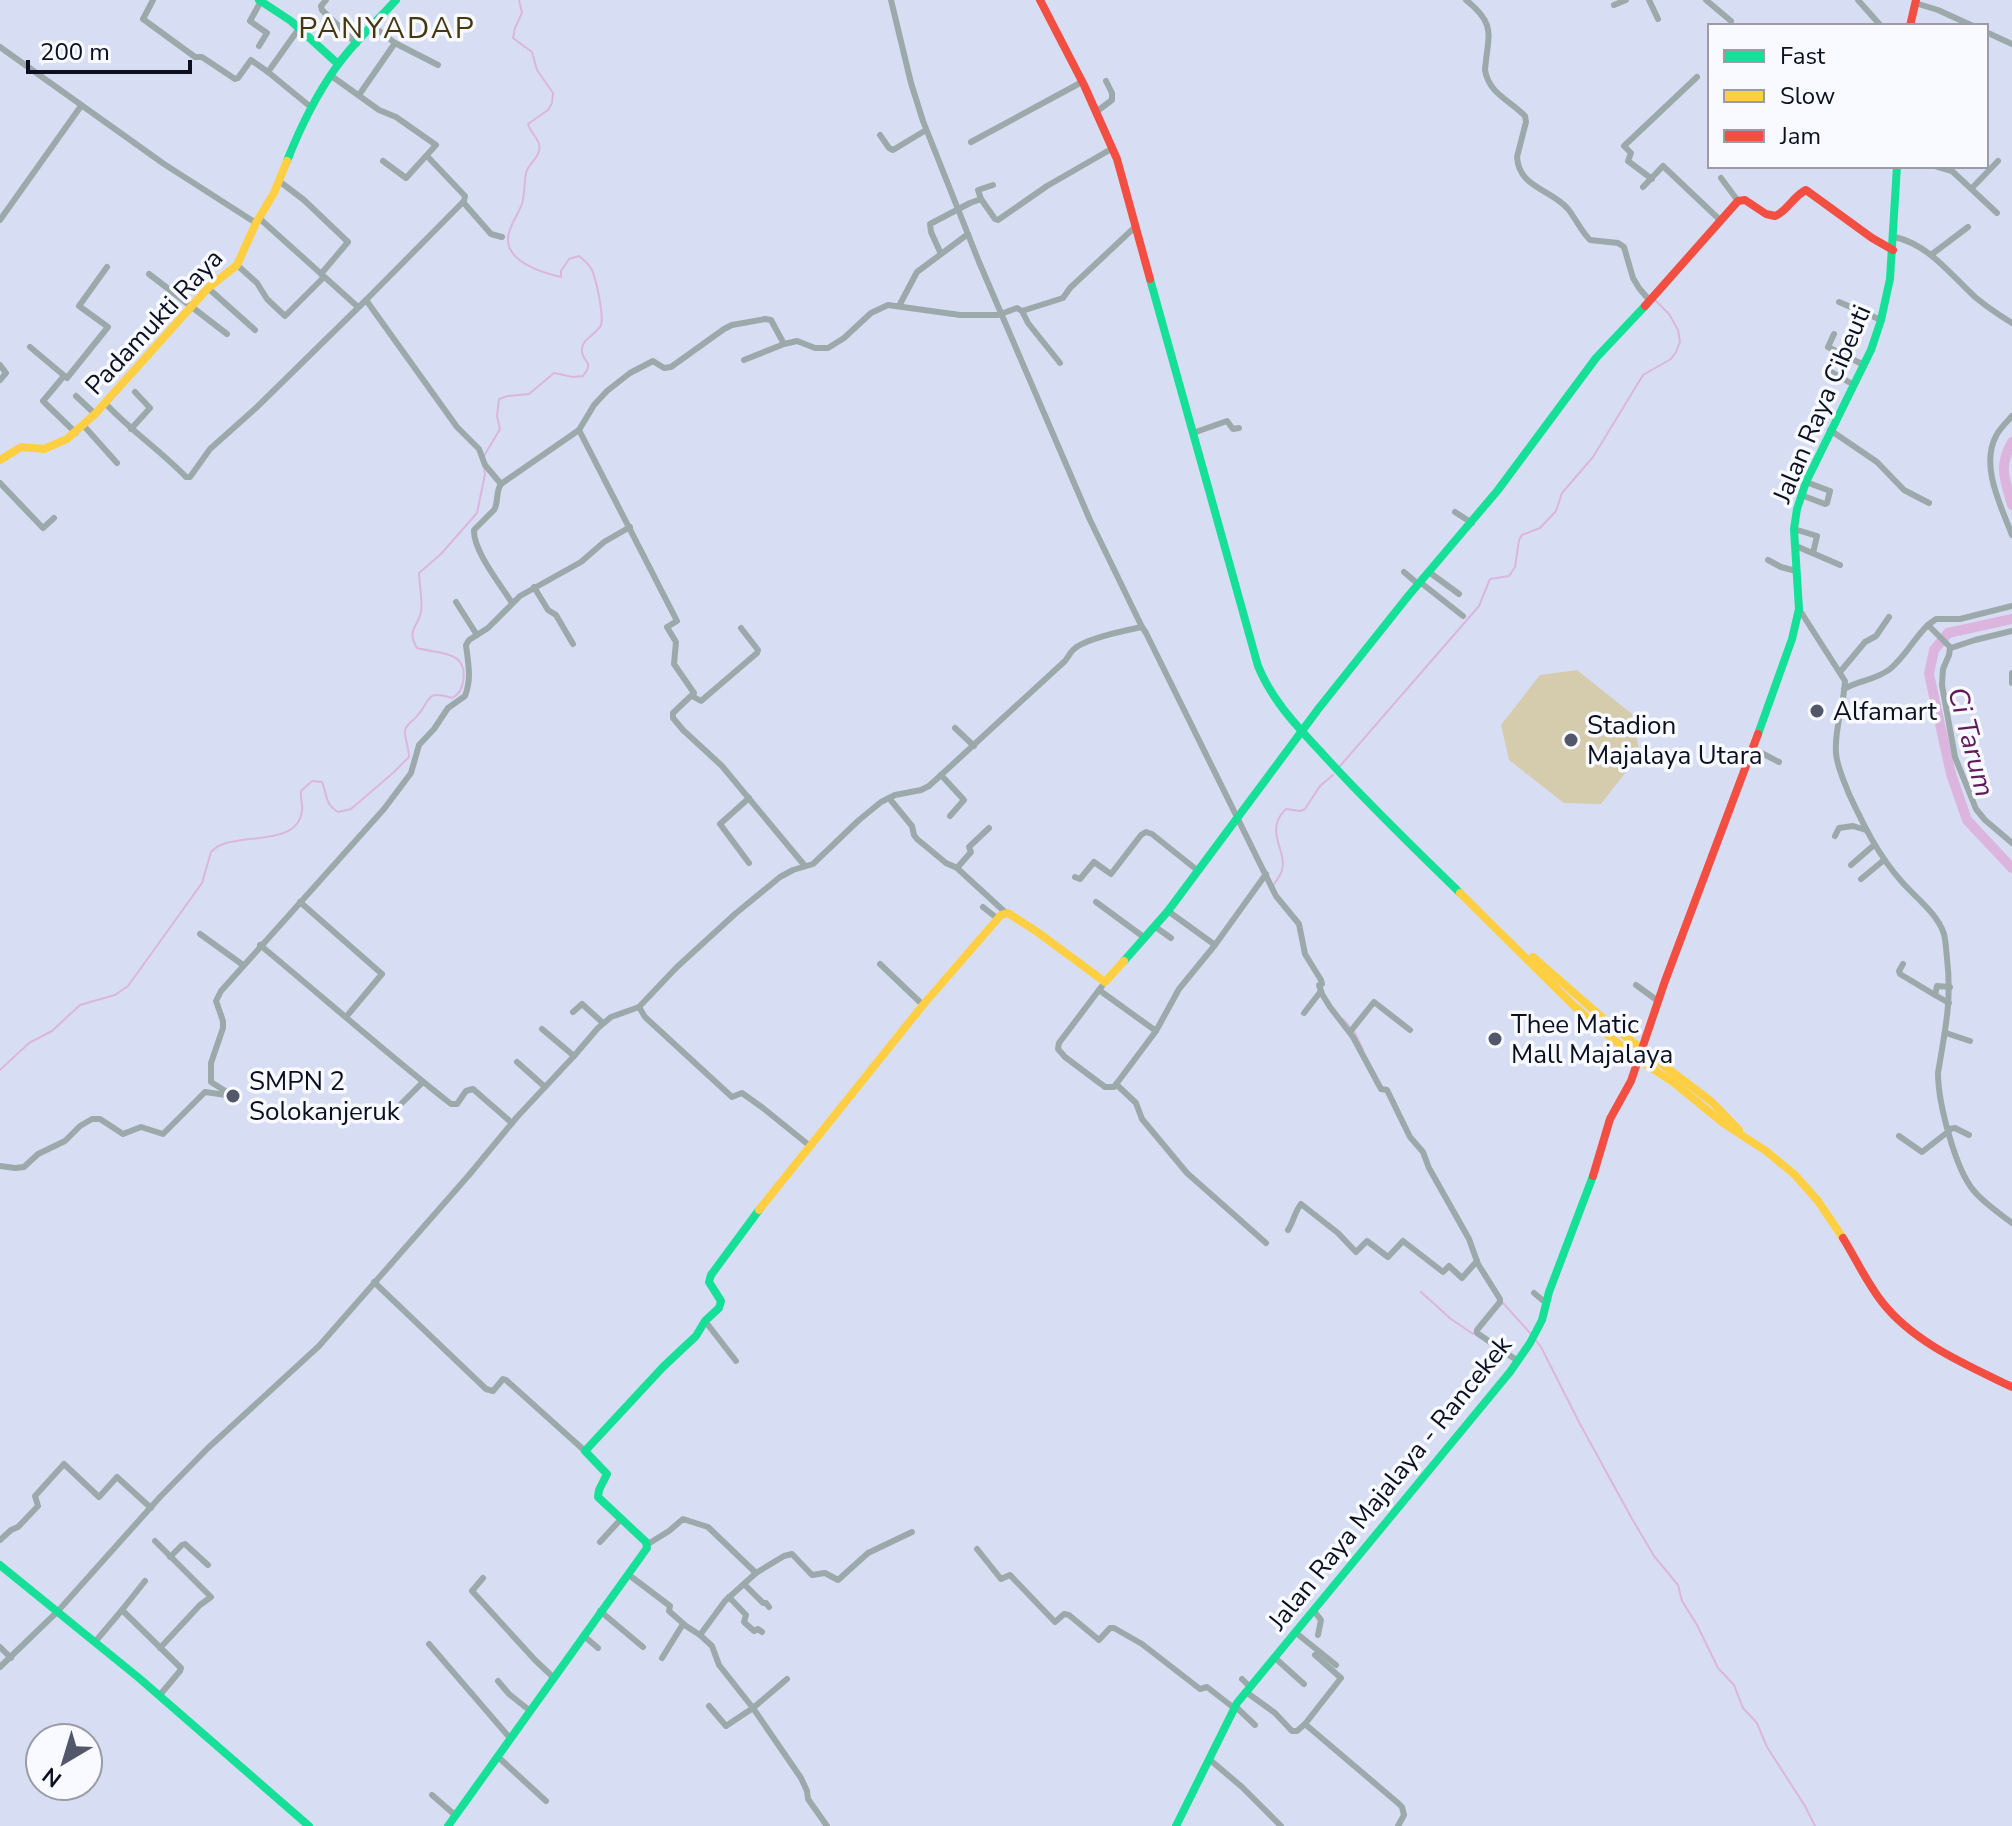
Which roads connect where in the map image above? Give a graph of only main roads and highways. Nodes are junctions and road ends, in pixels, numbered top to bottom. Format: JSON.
{"nodes":[{"id":1,"x":396,"y":0,"type":"edge"},
{"id":2,"x":1040,"y":0,"type":"edge"},
{"id":3,"x":260,"y":1,"type":"edge"},
{"id":4,"x":1916,"y":1,"type":"edge"},
{"id":5,"x":1910,"y":24,"type":"edge"},
{"id":6,"x":338,"y":64,"type":"junction"},
{"id":7,"x":1897,"y":168,"type":"edge"},
{"id":8,"x":1893,"y":250,"type":"junction"},
{"id":9,"x":0,"y":460,"type":"edge"},
{"id":10,"x":1799,"y":609,"type":"joint"},
{"id":11,"x":1301,"y":733,"type":"junction"},
{"id":12,"x":1330,"y":760,"type":"junction"},
{"id":13,"x":1643,"y":1050,"type":"junction"},
{"id":14,"x":1639,"y":1060,"type":"junction"},
{"id":15,"x":1741,"y":1133,"type":"junction"},
{"id":16,"x":2012,"y":1387,"type":"edge"},
{"id":17,"x":0,"y":1565,"type":"edge"},
{"id":18,"x":309,"y":1826,"type":"edge"},
{"id":19,"x":448,"y":1826,"type":"edge"},
{"id":20,"x":1176,"y":1826,"type":"edge"}],
"edges":[{"from":1,"to":6,"type":"main road","name":"Padamukti Raya"},
{"from":2,"to":11,"type":"main road"},
{"from":3,"to":6,"type":"main road"},
{"from":4,"to":5,"type":"main road"},
{"from":6,"to":9,"type":"main road","name":"Padamukti Raya"},
{"from":7,"to":8,"type":"main road","name":"Jalan Raya Cibeuti"},
{"from":8,"to":10,"type":"main road","name":"Jalan Raya Cibeuti"},
{"from":8,"to":11,"type":"main road"},
{"from":10,"to":13,"type":"main road","name":"Jalan Raya Majalaya - Rancekek"},
{"from":11,"to":12,"type":"main road"},
{"from":11,"to":19,"type":"main road"},
{"from":12,"to":13,"type":"main road"},
{"from":12,"to":14,"type":"main road"},
{"from":13,"to":14,"type":"main road","name":"Jalan Raya Majalaya - Rancekek"},
{"from":13,"to":15,"type":"main road"},
{"from":14,"to":15,"type":"main road"},
{"from":14,"to":20,"type":"main road","name":"Jalan Raya Majalaya - Rancekek"},
{"from":15,"to":16,"type":"main road"},
{"from":17,"to":18,"type":"main road"}]}
